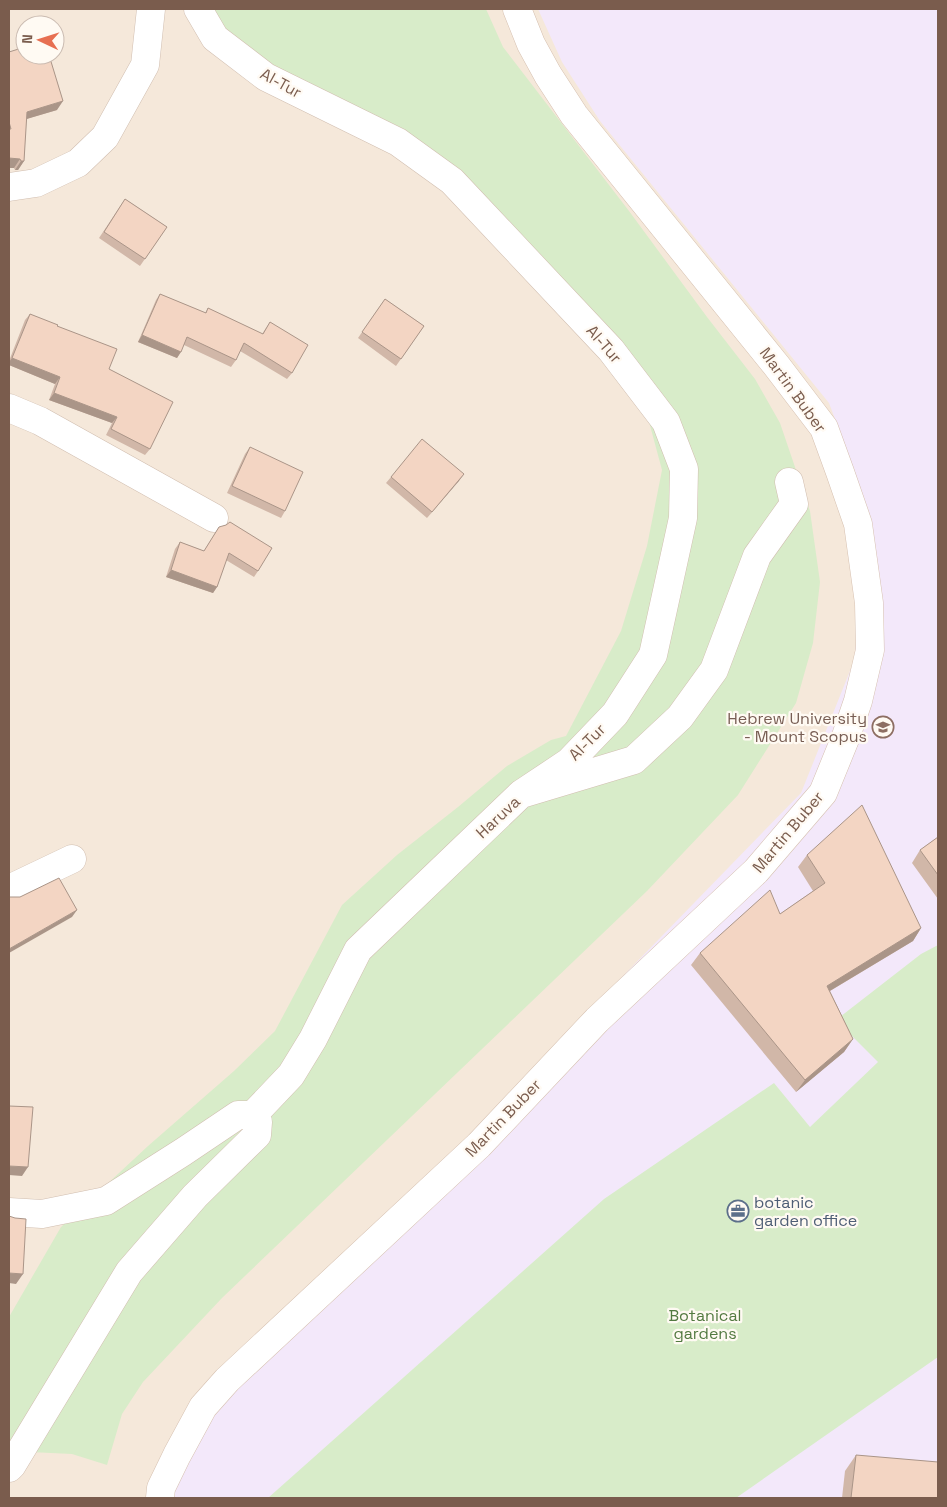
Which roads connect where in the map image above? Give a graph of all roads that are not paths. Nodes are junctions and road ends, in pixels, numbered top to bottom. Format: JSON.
{"nodes":[{"id":1,"x":151,"y":9,"type":"edge"},
{"id":2,"x":198,"y":9,"type":"edge"},
{"id":3,"x":517,"y":9,"type":"edge"},
{"id":4,"x":9,"y":187,"type":"edge"},
{"id":5,"x":9,"y":408,"type":"edge"},
{"id":6,"x":789,"y":482,"type":"dead end"},
{"id":7,"x":214,"y":518,"type":"dead end"},
{"id":8,"x":521,"y":794,"type":"junction"},
{"id":9,"x":72,"y":859,"type":"dead end"},
{"id":10,"x":9,"y":888,"type":"edge"},
{"id":11,"x":253,"y":1115,"type":"junction"},
{"id":12,"x":9,"y":1212,"type":"edge"},
{"id":13,"x":9,"y":1468,"type":"edge"},
{"id":14,"x":160,"y":1498,"type":"edge"}],
"edges":[{"from":1,"to":4,"type":"street"},
{"from":2,"to":8,"type":"street","name":"Al-Tur"},
{"from":3,"to":14,"type":"street","name":"Martin Buber"},
{"from":5,"to":7,"type":"street"},
{"from":6,"to":8,"type":"street","name":"Haruva"},
{"from":8,"to":11,"type":"street","name":"Haruva"},
{"from":9,"to":10,"type":"street"},
{"from":11,"to":12,"type":"street"},
{"from":11,"to":13,"type":"street"}]}
